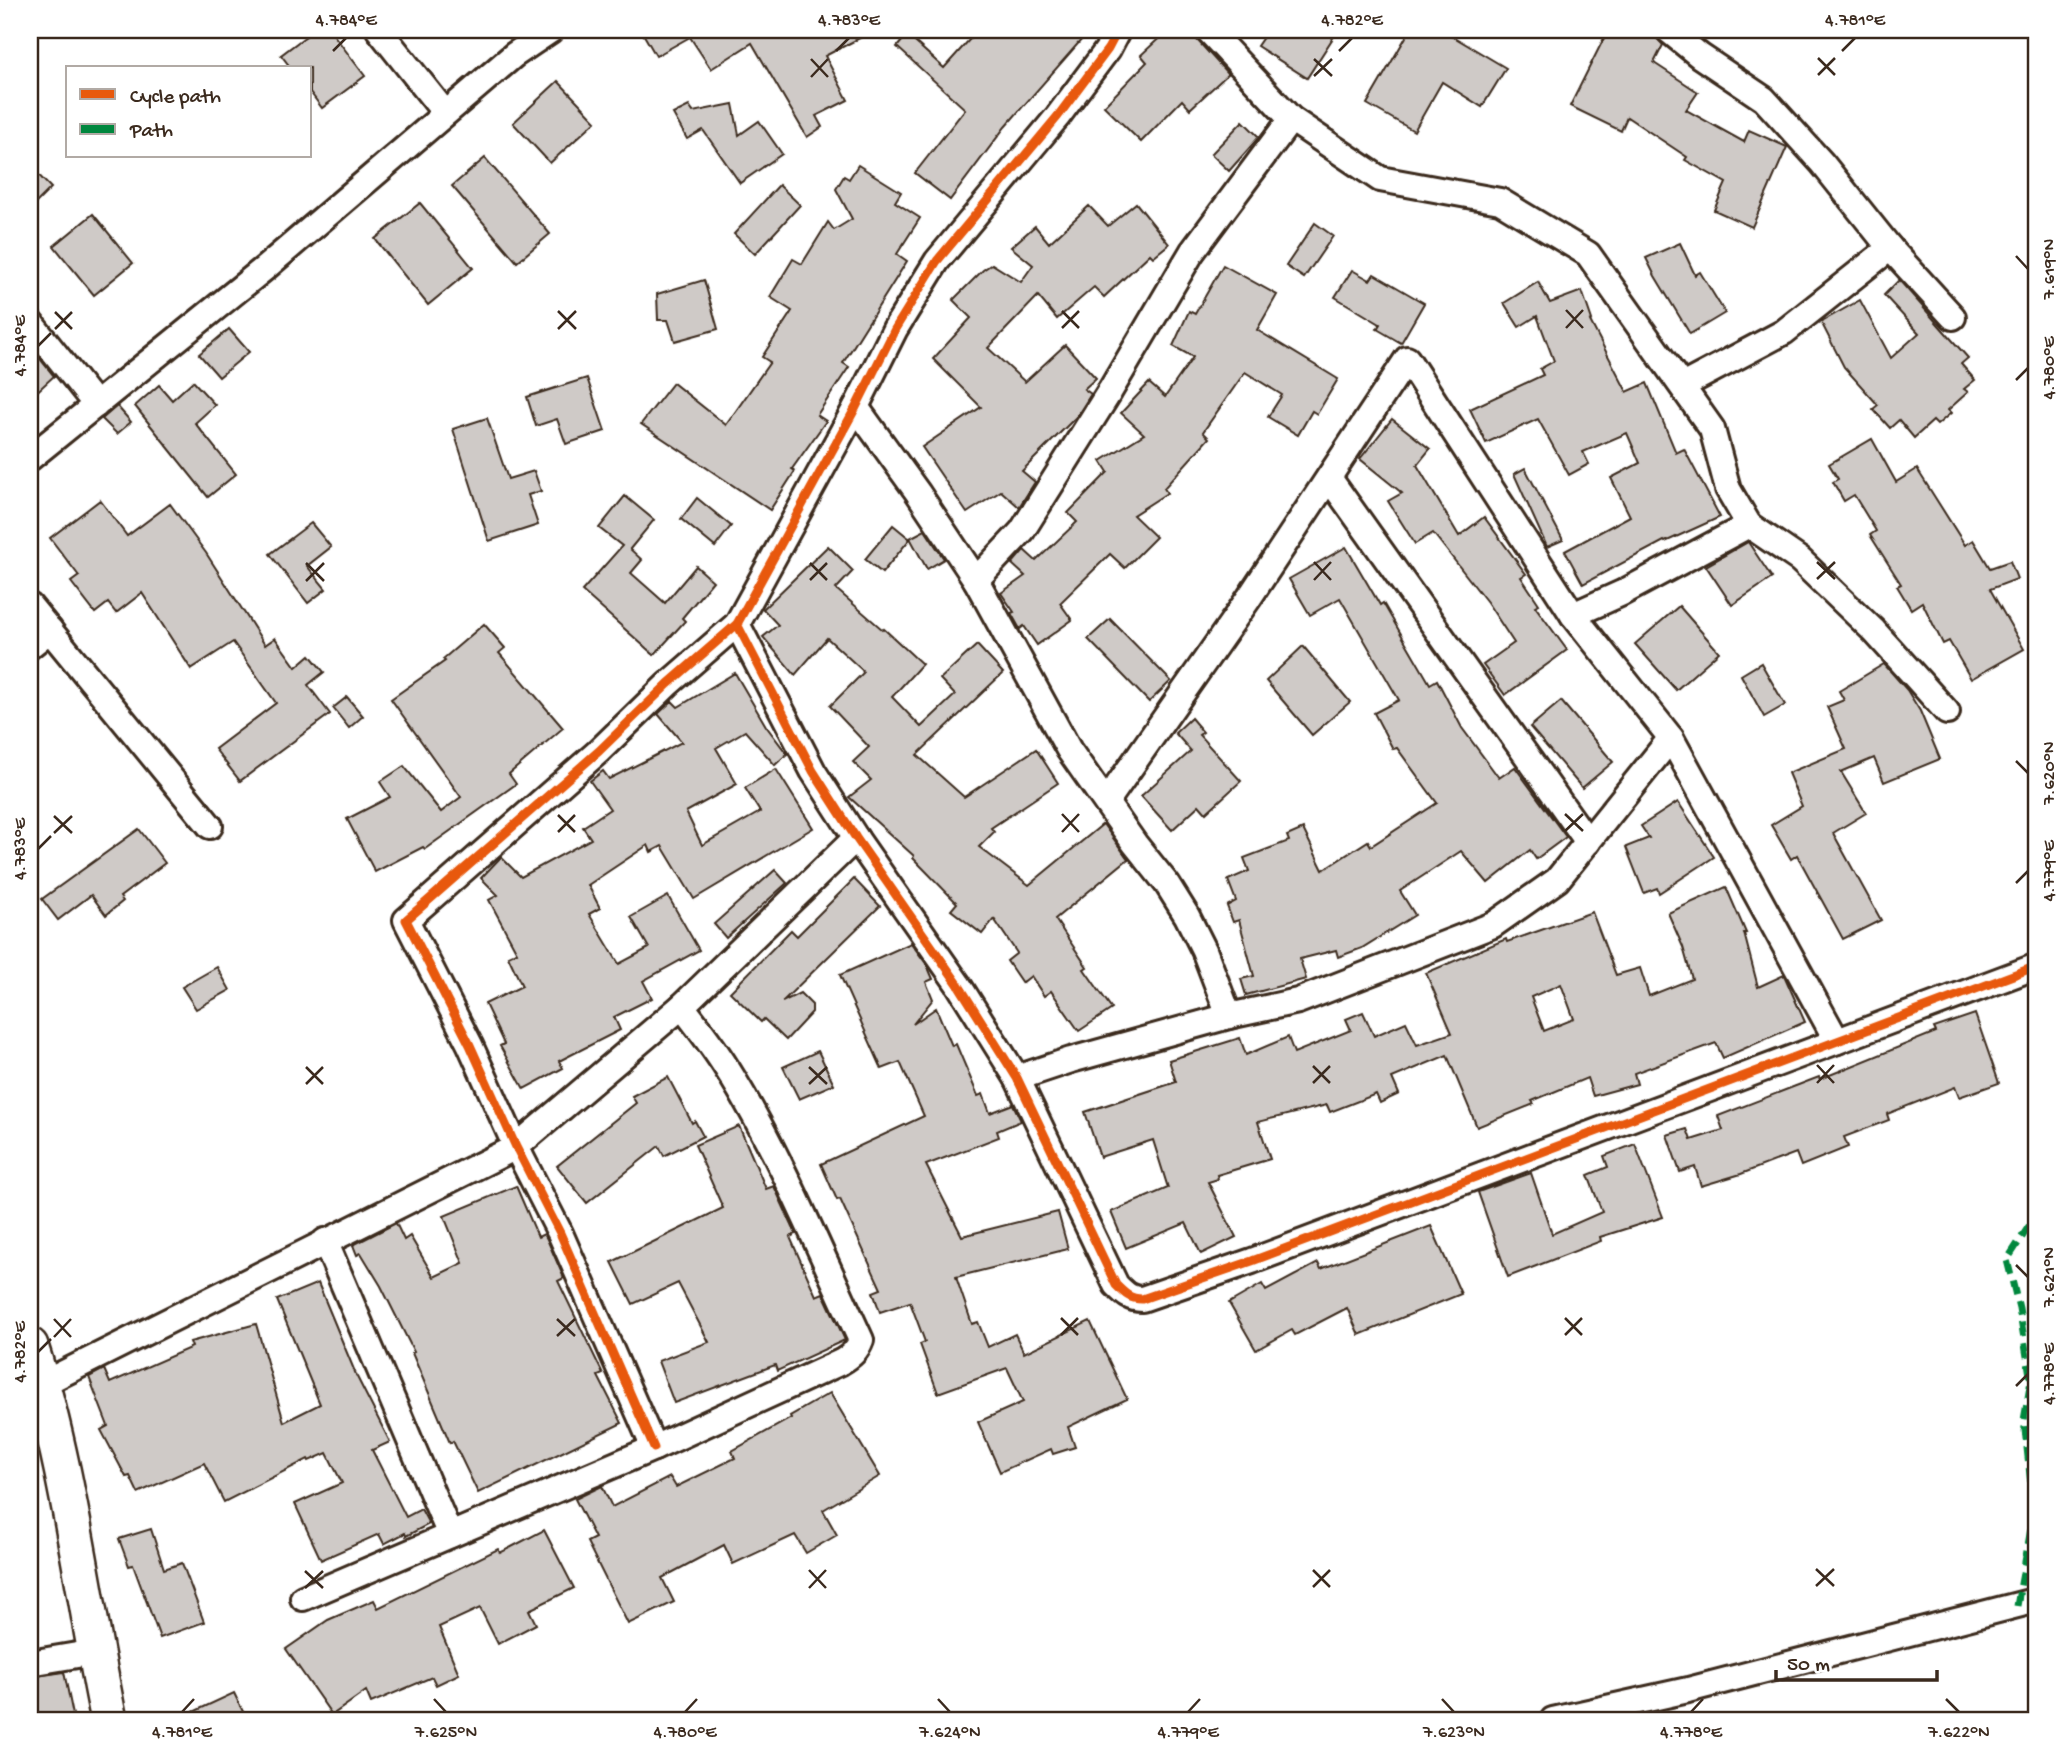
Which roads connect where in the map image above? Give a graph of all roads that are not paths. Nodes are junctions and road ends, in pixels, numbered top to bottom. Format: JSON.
{"nodes":[{"id":1,"x":379,"y":30,"type":"edge"},
{"id":2,"x":551,"y":30,"type":"edge"},
{"id":3,"x":1118,"y":30,"type":"edge"},
{"id":4,"x":1208,"y":30,"type":"edge"},
{"id":5,"x":1668,"y":30,"type":"edge"},
{"id":6,"x":445,"y":113,"type":"junction"},
{"id":7,"x":1291,"y":119,"type":"junction"},
{"id":8,"x":1890,"y":248,"type":"junction"},
{"id":9,"x":1953,"y":317,"type":"dead end"},
{"id":10,"x":30,"y":322,"type":"edge"},
{"id":11,"x":1684,"y":385,"type":"junction"},
{"id":12,"x":96,"y":405,"type":"junction"},
{"id":13,"x":856,"y":407,"type":"junction"},
{"id":14,"x":30,"y":458,"type":"edge"},
{"id":15,"x":1329,"y":478,"type":"junction"},
{"id":16,"x":1749,"y":525,"type":"junction"},
{"id":17,"x":976,"y":580,"type":"junction"},
{"id":18,"x":30,"y":606,"type":"edge"},
{"id":19,"x":1573,"y":615,"type":"junction"},
{"id":20,"x":737,"y":624,"type":"junction"},
{"id":21,"x":50,"y":630,"type":"junction"},
{"id":22,"x":30,"y":646,"type":"edge"},
{"id":23,"x":1947,"y":712,"type":"dead end"},
{"id":24,"x":1671,"y":738,"type":"junction"},
{"id":25,"x":1107,"y":801,"type":"junction"},
{"id":26,"x":211,"y":826,"type":"dead end"},
{"id":27,"x":856,"y":838,"type":"junction"},
{"id":28,"x":1588,"y":842,"type":"junction"},
{"id":29,"x":2037,"y":966,"type":"edge"},
{"id":30,"x":682,"y":1006,"type":"junction"},
{"id":31,"x":1229,"y":1016,"type":"junction"},
{"id":32,"x":1837,"y":1041,"type":"junction"},
{"id":33,"x":1017,"y":1078,"type":"junction"},
{"id":34,"x":516,"y":1147,"type":"junction"},
{"id":35,"x":325,"y":1241,"type":"junction"},
{"id":36,"x":30,"y":1346,"type":"edge"},
{"id":37,"x":42,"y":1384,"type":"junction"},
{"id":38,"x":654,"y":1448,"type":"junction"},
{"id":39,"x":450,"y":1535,"type":"junction"},
{"id":40,"x":303,"y":1598,"type":"dead end"},
{"id":41,"x":2037,"y":1600,"type":"edge"},
{"id":42,"x":95,"y":1652,"type":"junction"},
{"id":43,"x":30,"y":1663,"type":"edge"},
{"id":44,"x":109,"y":1720,"type":"edge"},
{"id":45,"x":1553,"y":1720,"type":"edge"}],
"edges":[{"from":1,"to":6,"type":"street"},
{"from":2,"to":6,"type":"street"},
{"from":3,"to":13,"type":"street"},
{"from":4,"to":7,"type":"street"},
{"from":5,"to":8,"type":"street"},
{"from":6,"to":12,"type":"street"},
{"from":7,"to":11,"type":"street"},
{"from":7,"to":17,"type":"street"},
{"from":8,"to":9,"type":"street"},
{"from":8,"to":11,"type":"street"},
{"from":10,"to":12,"type":"street"},
{"from":11,"to":16,"type":"street"},
{"from":12,"to":14,"type":"street"},
{"from":13,"to":17,"type":"street"},
{"from":13,"to":20,"type":"street"},
{"from":15,"to":19,"type":"street"},
{"from":15,"to":25,"type":"street"},
{"from":15,"to":28,"type":"street"},
{"from":16,"to":19,"type":"street"},
{"from":16,"to":23,"type":"street"},
{"from":17,"to":25,"type":"street"},
{"from":18,"to":21,"type":"street"},
{"from":19,"to":24,"type":"street"},
{"from":20,"to":27,"type":"street"},
{"from":20,"to":34,"type":"street"},
{"from":21,"to":22,"type":"street"},
{"from":21,"to":26,"type":"street"},
{"from":24,"to":28,"type":"street"},
{"from":24,"to":32,"type":"street"},
{"from":25,"to":31,"type":"street"},
{"from":27,"to":30,"type":"street"},
{"from":27,"to":33,"type":"street"},
{"from":28,"to":31,"type":"street"},
{"from":29,"to":32,"type":"street"},
{"from":30,"to":34,"type":"street"},
{"from":30,"to":38,"type":"street"},
{"from":31,"to":33,"type":"street"},
{"from":32,"to":33,"type":"street"},
{"from":34,"to":35,"type":"street"},
{"from":34,"to":38,"type":"street"},
{"from":35,"to":37,"type":"street"},
{"from":35,"to":39,"type":"street"},
{"from":36,"to":37,"type":"main road"},
{"from":37,"to":42,"type":"main road"},
{"from":38,"to":39,"type":"street"},
{"from":39,"to":40,"type":"street"},
{"from":41,"to":45,"type":"street"},
{"from":42,"to":43,"type":"street"},
{"from":42,"to":44,"type":"main road"}]}
